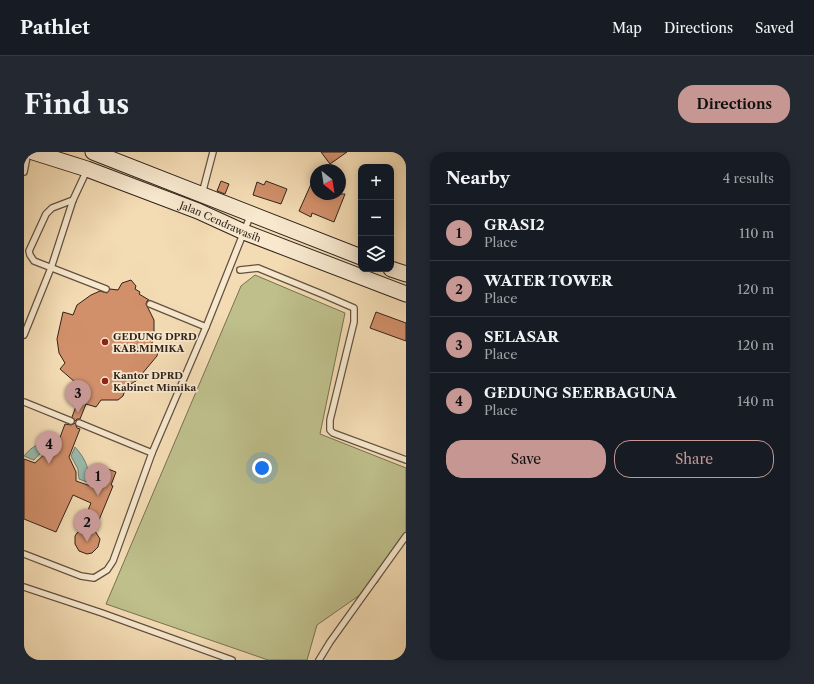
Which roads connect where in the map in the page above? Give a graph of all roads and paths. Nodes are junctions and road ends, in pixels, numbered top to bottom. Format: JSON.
{"nodes":[{"id":1,"x":28,"y":152,"type":"edge"},
{"id":2,"x":33,"y":152,"type":"edge"},
{"id":3,"x":93,"y":152,"type":"edge"},
{"id":4,"x":213,"y":152,"type":"edge"},
{"id":5,"x":87,"y":169,"type":"junction"},
{"id":6,"x":24,"y":172,"type":"edge"},
{"id":7,"x":203,"y":191,"type":"junction"},
{"id":8,"x":73,"y":200,"type":"junction"},
{"id":9,"x":251,"y":213,"type":"junction"},
{"id":10,"x":244,"y":232,"type":"junction"},
{"id":11,"x":358,"y":256,"type":"edge"},
{"id":12,"x":50,"y":268,"type":"junction"},
{"id":13,"x":240,"y":270,"type":"dead end"},
{"id":14,"x":394,"y":270,"type":"edge"},
{"id":15,"x":406,"y":274,"type":"edge"},
{"id":16,"x":106,"y":289,"type":"dead end"},
{"id":17,"x":406,"y":294,"type":"edge"},
{"id":18,"x":150,"y":304,"type":"dead end"},
{"id":19,"x":206,"y":327,"type":"junction"},
{"id":20,"x":24,"y":335,"type":"edge"},
{"id":21,"x":24,"y":402,"type":"edge"},
{"id":22,"x":71,"y":421,"type":"dead end"},
{"id":23,"x":78,"y":423,"type":"dead end"},
{"id":24,"x":152,"y":453,"type":"junction"},
{"id":25,"x":406,"y":460,"type":"edge"},
{"id":26,"x":406,"y":536,"type":"edge"},
{"id":27,"x":24,"y":554,"type":"edge"},
{"id":28,"x":24,"y":587,"type":"edge"},
{"id":29,"x":232,"y":660,"type":"edge"},
{"id":30,"x":319,"y":660,"type":"edge"}],
"edges":[{"from":1,"to":6,"type":"lane"},
{"from":2,"to":5,"type":"main road","name":"Jalan Cendrawasih"},
{"from":3,"to":7,"type":"main road","name":"Jalan Cendrawasih"},
{"from":4,"to":7,"type":"lane"},
{"from":5,"to":8,"type":"lane"},
{"from":5,"to":10,"type":"main road","name":"Jalan Cendrawasih"},
{"from":7,"to":9,"type":"main road","name":"Jalan Cendrawasih"},
{"from":8,"to":12,"type":"lane"},
{"from":8,"to":12,"type":"lane"},
{"from":9,"to":10,"type":"lane"},
{"from":9,"to":11,"type":"main road","name":"Jalan Cendrawasih"},
{"from":10,"to":17,"type":"main road","name":"Jalan Cendrawasih"},
{"from":10,"to":19,"type":"lane"},
{"from":12,"to":16,"type":"lane"},
{"from":12,"to":20,"type":"lane"},
{"from":13,"to":25,"type":"lane"},
{"from":14,"to":15,"type":"main road"},
{"from":18,"to":19,"type":"lane"},
{"from":19,"to":24,"type":"lane"},
{"from":21,"to":22,"type":"lane"},
{"from":23,"to":24,"type":"lane"},
{"from":24,"to":27,"type":"lane"},
{"from":26,"to":30,"type":"lane"},
{"from":28,"to":29,"type":"lane"}]}
